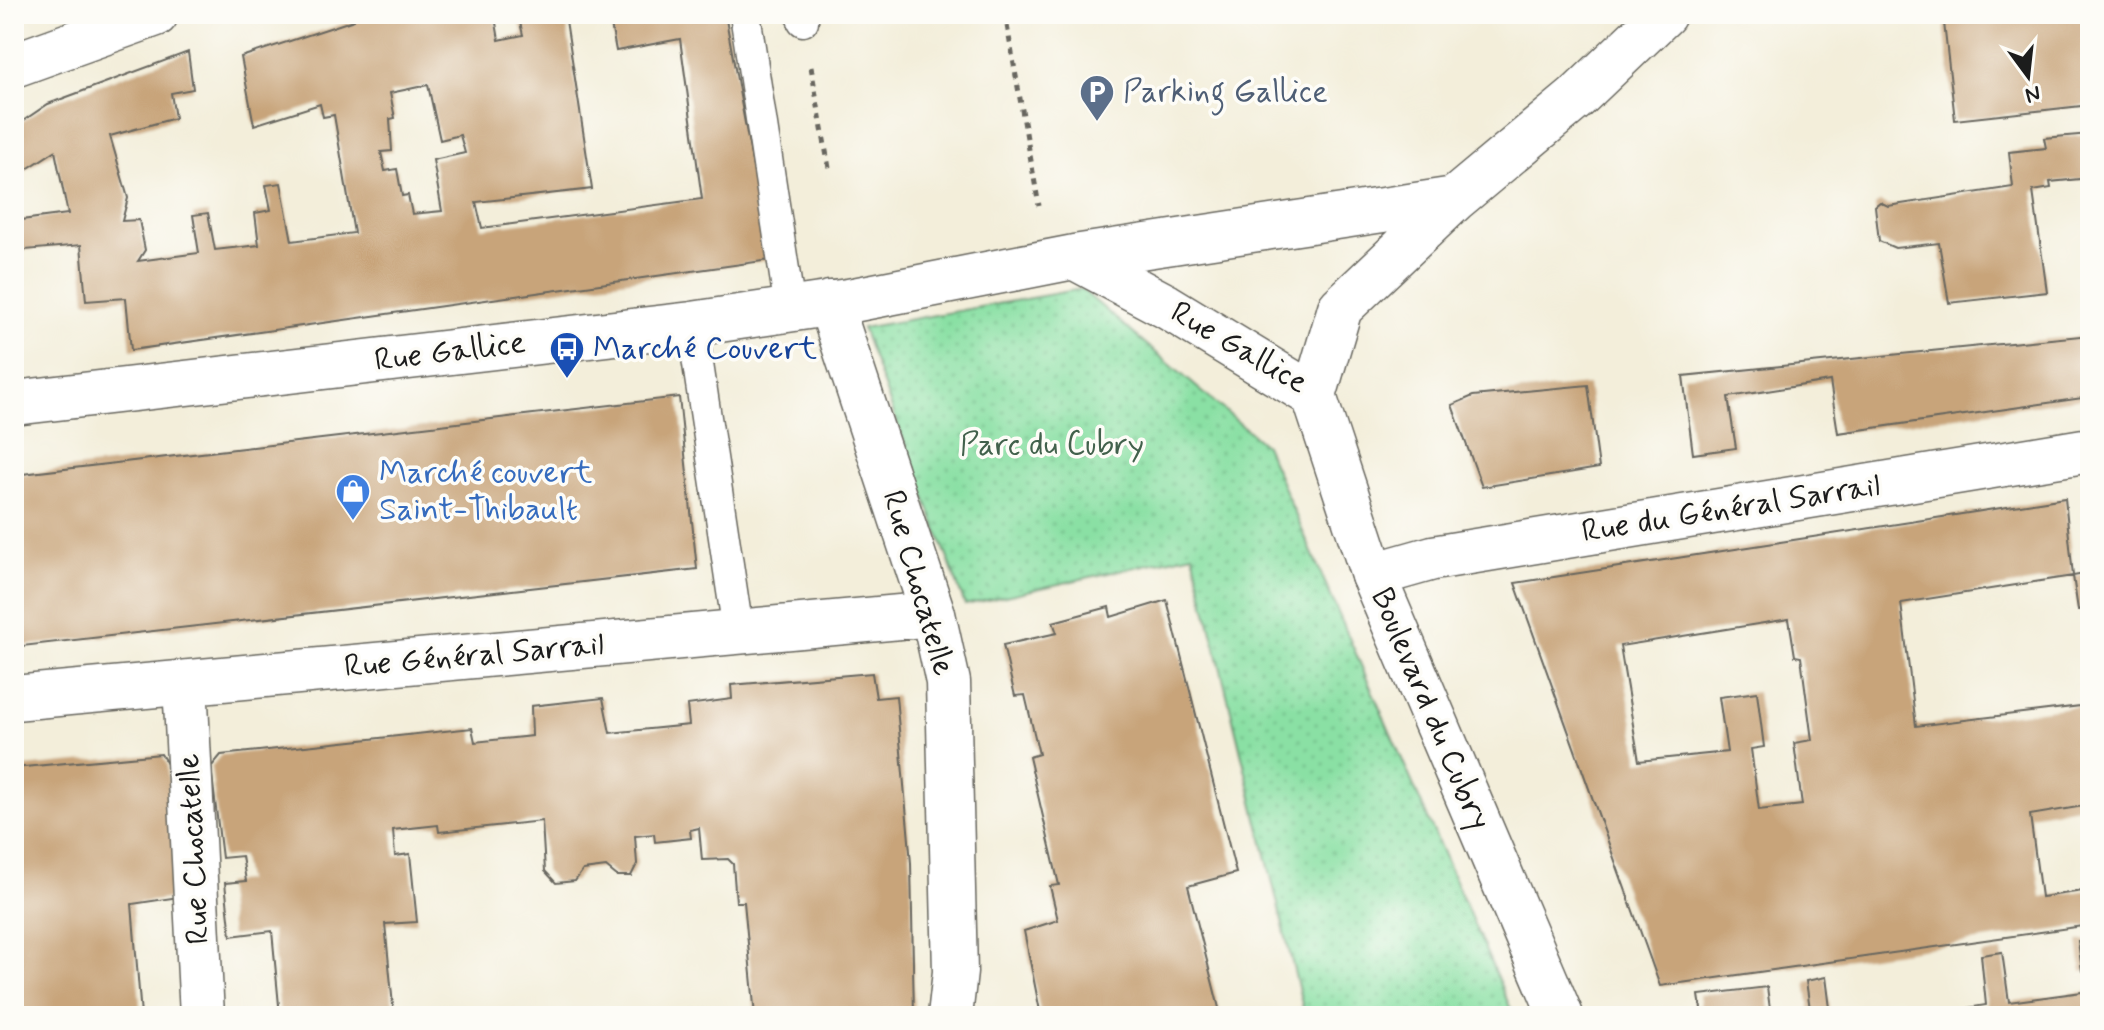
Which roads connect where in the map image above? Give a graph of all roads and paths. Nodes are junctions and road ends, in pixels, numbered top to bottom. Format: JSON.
{"nodes":[{"id":1,"x":156,"y":14,"type":"edge"},
{"id":2,"x":745,"y":14,"type":"edge"},
{"id":3,"x":1005,"y":14,"type":"edge"},
{"id":4,"x":1664,"y":14,"type":"edge"},
{"id":5,"x":802,"y":17,"type":"edge"},
{"id":6,"x":14,"y":65,"type":"edge"},
{"id":7,"x":829,"y":168,"type":"dead end"},
{"id":8,"x":1455,"y":199,"type":"junction"},
{"id":9,"x":1062,"y":259,"type":"junction"},
{"id":10,"x":810,"y":306,"type":"junction"},
{"id":11,"x":692,"y":324,"type":"junction"},
{"id":12,"x":1314,"y":396,"type":"junction"},
{"id":13,"x":14,"y":403,"type":"edge"},
{"id":14,"x":2090,"y":450,"type":"edge"},
{"id":15,"x":1373,"y":575,"type":"junction"},
{"id":16,"x":933,"y":614,"type":"junction"},
{"id":17,"x":738,"y":631,"type":"junction"},
{"id":18,"x":185,"y":683,"type":"junction"},
{"id":19,"x":14,"y":698,"type":"edge"},
{"id":20,"x":202,"y":1016,"type":"edge"},
{"id":21,"x":950,"y":1016,"type":"edge"},
{"id":22,"x":1561,"y":1016,"type":"edge"}],
"edges":[{"from":1,"to":6,"type":"main road"},
{"from":2,"to":10,"type":"lane"},
{"from":3,"to":9,"type":"path"},
{"from":4,"to":8,"type":"main road","name":"Rue Gallice"},
{"from":5,"to":7,"type":"path"},
{"from":8,"to":9,"type":"main road","name":"Rue Gallice"},
{"from":8,"to":12,"type":"main road","name":"Rue Gallice"},
{"from":9,"to":10,"type":"main road","name":"Rue Gallice"},
{"from":9,"to":12,"type":"main road","name":"Rue Gallice"},
{"from":10,"to":11,"type":"main road","name":"Rue Gallice"},
{"from":10,"to":16,"type":"main road","name":"Rue Chocatelle"},
{"from":11,"to":13,"type":"main road","name":"Rue Gallice"},
{"from":11,"to":17,"type":"lane"},
{"from":12,"to":15,"type":"main road","name":"Boulevard du Cubry"},
{"from":14,"to":15,"type":"main road","name":"Rue du Général Sarrail"},
{"from":15,"to":22,"type":"main road","name":"Boulevard du Cubry"},
{"from":16,"to":17,"type":"main road","name":"Rue Général Sarrail"},
{"from":16,"to":21,"type":"main road","name":"Rue Chocatelle"},
{"from":17,"to":18,"type":"main road","name":"Rue Général Sarrail"},
{"from":18,"to":19,"type":"main road","name":"Rue Général Sarrail"},
{"from":18,"to":20,"type":"main road","name":"Rue Chocatelle"}]}
